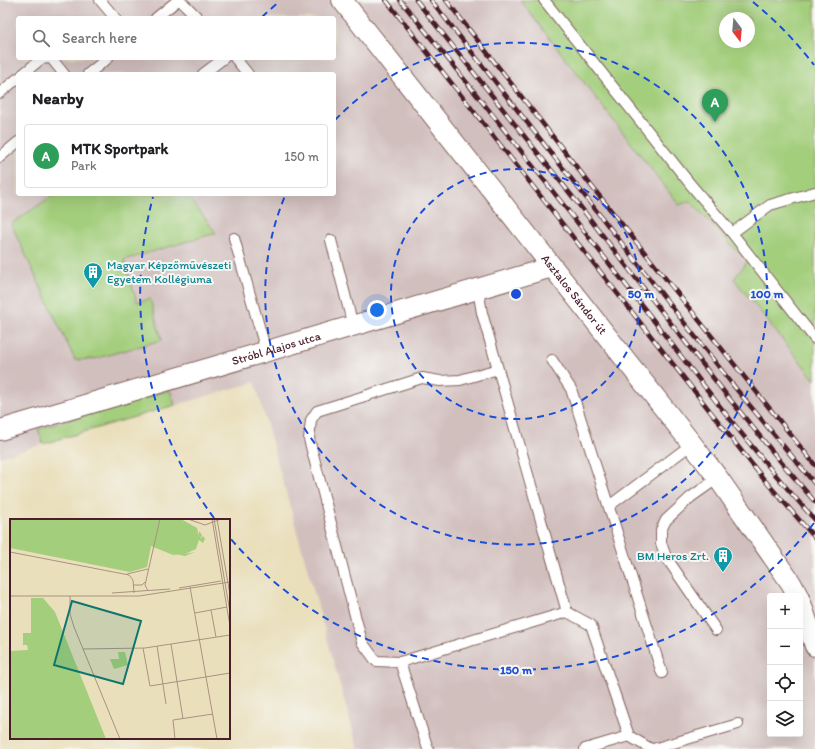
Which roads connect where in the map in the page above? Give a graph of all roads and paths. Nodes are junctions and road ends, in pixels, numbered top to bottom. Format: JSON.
{"nodes":[{"id":1,"x":100,"y":0,"type":"edge"},
{"id":2,"x":179,"y":0,"type":"edge"},
{"id":3,"x":342,"y":0,"type":"edge"},
{"id":4,"x":544,"y":0,"type":"edge"},
{"id":5,"x":113,"y":16,"type":"edge"},
{"id":6,"x":159,"y":16,"type":"edge"},
{"id":7,"x":196,"y":16,"type":"edge"},
{"id":8,"x":40,"y":60,"type":"edge"},
{"id":9,"x":53,"y":60,"type":"edge"},
{"id":10,"x":106,"y":60,"type":"edge"},
{"id":11,"x":221,"y":60,"type":"edge"},
{"id":12,"x":237,"y":60,"type":"edge"},
{"id":13,"x":25,"y":72,"type":"edge"},
{"id":14,"x":62,"y":72,"type":"edge"},
{"id":15,"x":90,"y":72,"type":"edge"},
{"id":16,"x":206,"y":72,"type":"edge"},
{"id":17,"x":246,"y":72,"type":"edge"},
{"id":18,"x":16,"y":80,"type":"edge"},
{"id":19,"x":0,"y":93,"type":"edge"},
{"id":20,"x":16,"y":144,"type":"edge"},
{"id":21,"x":0,"y":157,"type":"edge"},
{"id":22,"x":815,"y":192,"type":"edge"},
{"id":23,"x":732,"y":233,"type":"junction"},
{"id":24,"x":234,"y":238,"type":"dead end"},
{"id":25,"x":331,"y":240,"type":"dead end"},
{"id":26,"x":552,"y":267,"type":"junction"},
{"id":27,"x":478,"y":289,"type":"junction"},
{"id":28,"x":353,"y":326,"type":"junction"},
{"id":29,"x":815,"y":339,"type":"edge"},
{"id":30,"x":266,"y":351,"type":"junction"},
{"id":31,"x":552,"y":360,"type":"dead end"},
{"id":32,"x":498,"y":369,"type":"junction"},
{"id":33,"x":0,"y":430,"type":"edge"},
{"id":34,"x":692,"y":444,"type":"junction"},
{"id":35,"x":718,"y":478,"type":"junction"},
{"id":36,"x":609,"y":506,"type":"junction"},
{"id":37,"x":796,"y":593,"type":"edge"},
{"id":38,"x":803,"y":609,"type":"edge"},
{"id":39,"x":567,"y":612,"type":"junction"},
{"id":40,"x":716,"y":630,"type":"dead end"},
{"id":41,"x":815,"y":646,"type":"edge"},
{"id":42,"x":400,"y":662,"type":"junction"},
{"id":43,"x":662,"y":673,"type":"dead end"},
{"id":44,"x":738,"y":724,"type":"dead end"},
{"id":45,"x":629,"y":736,"type":"junction"},
{"id":46,"x":428,"y":749,"type":"edge"},
{"id":47,"x":585,"y":749,"type":"edge"},
{"id":48,"x":652,"y":749,"type":"edge"}],
"edges":[{"from":1,"to":5,"type":"lane"},
{"from":2,"to":6,"type":"lane"},
{"from":2,"to":7,"type":"lane"},
{"from":3,"to":26,"type":"street","name":"Asztalos Sándor út"},
{"from":4,"to":23,"type":"lane"},
{"from":8,"to":13,"type":"lane"},
{"from":9,"to":14,"type":"lane"},
{"from":10,"to":15,"type":"lane"},
{"from":11,"to":16,"type":"lane"},
{"from":12,"to":17,"type":"lane"},
{"from":18,"to":19,"type":"lane"},
{"from":20,"to":21,"type":"lane"},
{"from":22,"to":23,"type":"lane"},
{"from":23,"to":29,"type":"lane"},
{"from":24,"to":30,"type":"lane"},
{"from":25,"to":28,"type":"lane"},
{"from":26,"to":27,"type":"street","name":"Stróbl Alajos utca"},
{"from":26,"to":34,"type":"street","name":"Asztalos Sándor út"},
{"from":27,"to":28,"type":"street","name":"Stróbl Alajos utca"},
{"from":27,"to":32,"type":"lane"},
{"from":28,"to":30,"type":"street","name":"Stróbl Alajos utca"},
{"from":30,"to":33,"type":"street","name":"Stróbl Alajos utca"},
{"from":31,"to":36,"type":"lane"},
{"from":32,"to":39,"type":"lane"},
{"from":32,"to":42,"type":"lane"},
{"from":34,"to":35,"type":"street","name":"Asztalos Sándor út"},
{"from":34,"to":36,"type":"lane"},
{"from":35,"to":37,"type":"street","name":"Asztalos Sándor út"},
{"from":35,"to":40,"type":"lane"},
{"from":36,"to":43,"type":"lane"},
{"from":38,"to":41,"type":"street"},
{"from":39,"to":42,"type":"lane"},
{"from":39,"to":45,"type":"lane"},
{"from":42,"to":46,"type":"lane"},
{"from":44,"to":48,"type":"lane"},
{"from":45,"to":47,"type":"lane"},
{"from":45,"to":48,"type":"lane"}]}
